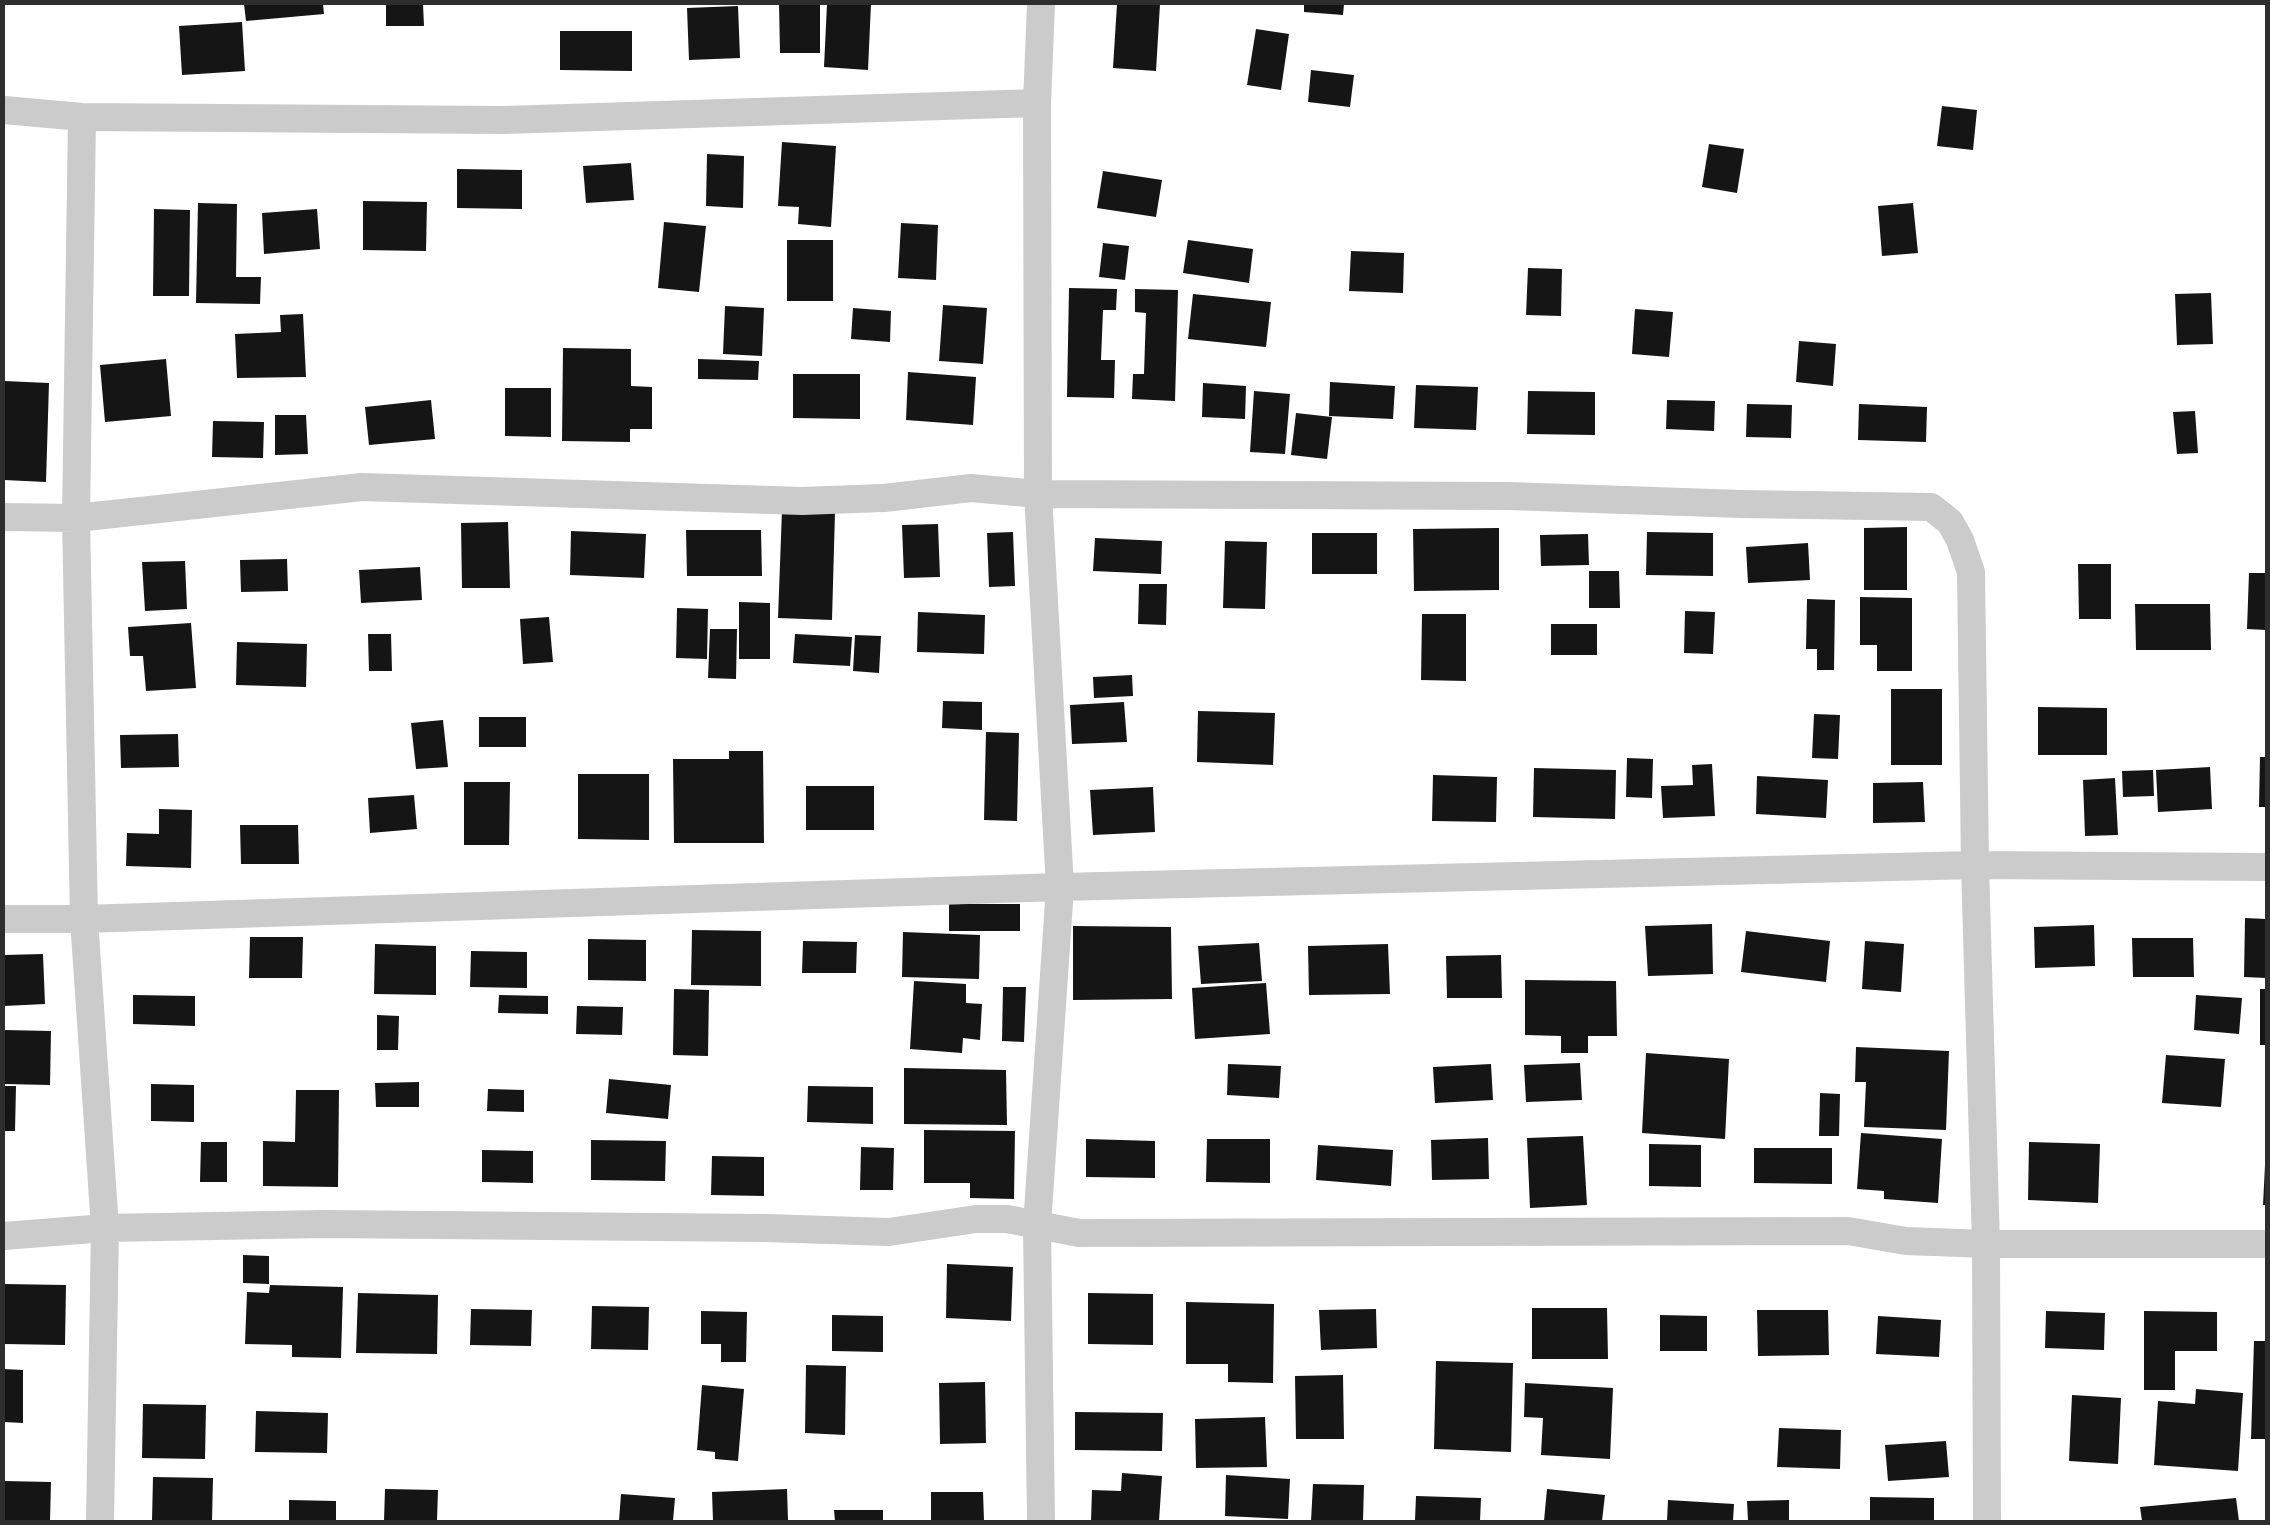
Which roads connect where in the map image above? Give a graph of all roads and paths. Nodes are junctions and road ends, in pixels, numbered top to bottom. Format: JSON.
{"nodes":[{"id":1,"x":1042,"y":4,"type":"edge"},
{"id":2,"x":1037,"y":103,"type":"junction"},
{"id":3,"x":4,"y":110,"type":"edge"},
{"id":4,"x":82,"y":117,"type":"junction"},
{"id":5,"x":1038,"y":494,"type":"junction"},
{"id":6,"x":4,"y":517,"type":"edge"},
{"id":7,"x":76,"y":518,"type":"junction"},
{"id":8,"x":1975,"y":865,"type":"junction"},
{"id":9,"x":2266,"y":867,"type":"edge"},
{"id":10,"x":1060,"y":887,"type":"junction"},
{"id":11,"x":4,"y":919,"type":"edge"},
{"id":12,"x":84,"y":919,"type":"junction"},
{"id":13,"x":1036,"y":1226,"type":"junction"},
{"id":14,"x":105,"y":1228,"type":"junction"},
{"id":15,"x":4,"y":1236,"type":"edge"},
{"id":16,"x":1986,"y":1244,"type":"junction"},
{"id":17,"x":2266,"y":1244,"type":"edge"},
{"id":18,"x":100,"y":1521,"type":"edge"},
{"id":19,"x":1042,"y":1521,"type":"edge"},
{"id":20,"x":1987,"y":1521,"type":"edge"}],
"edges":[{"from":1,"to":2,"type":"street"},
{"from":2,"to":4,"type":"street"},
{"from":2,"to":5,"type":"street"},
{"from":3,"to":4,"type":"street"},
{"from":4,"to":7,"type":"street"},
{"from":5,"to":7,"type":"street"},
{"from":5,"to":8,"type":"street"},
{"from":5,"to":10,"type":"street"},
{"from":6,"to":7,"type":"street"},
{"from":7,"to":12,"type":"street"},
{"from":8,"to":9,"type":"street"},
{"from":8,"to":10,"type":"street"},
{"from":8,"to":16,"type":"street"},
{"from":10,"to":12,"type":"street"},
{"from":10,"to":13,"type":"street"},
{"from":11,"to":12,"type":"street"},
{"from":12,"to":14,"type":"street"},
{"from":13,"to":14,"type":"street"},
{"from":13,"to":16,"type":"street"},
{"from":13,"to":19,"type":"street"},
{"from":14,"to":15,"type":"street"},
{"from":14,"to":18,"type":"street"},
{"from":16,"to":17,"type":"street"},
{"from":16,"to":20,"type":"street"}]}
